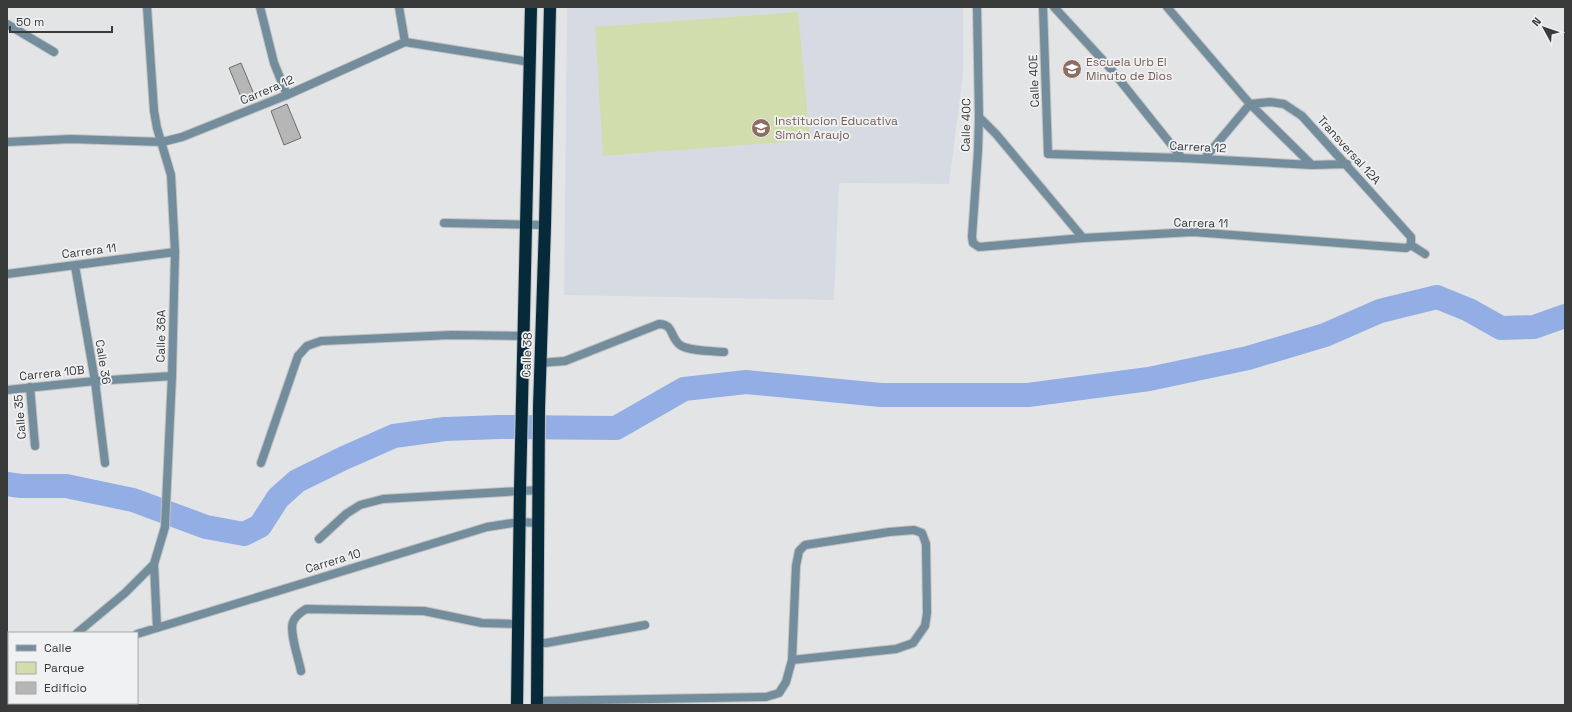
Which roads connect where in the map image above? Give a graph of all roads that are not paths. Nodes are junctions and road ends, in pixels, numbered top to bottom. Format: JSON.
{"nodes":[{"id":1,"x":147,"y":7,"type":"edge"},
{"id":2,"x":260,"y":7,"type":"edge"},
{"id":3,"x":399,"y":7,"type":"edge"},
{"id":4,"x":531,"y":7,"type":"edge"},
{"id":5,"x":550,"y":7,"type":"edge"},
{"id":6,"x":977,"y":7,"type":"edge"},
{"id":7,"x":1043,"y":7,"type":"edge"},
{"id":8,"x":1054,"y":7,"type":"edge"},
{"id":9,"x":1167,"y":7,"type":"edge"},
{"id":10,"x":7,"y":24,"type":"edge"},
{"id":11,"x":405,"y":42,"type":"junction"},
{"id":12,"x":54,"y":52,"type":"dead end"},
{"id":13,"x":530,"y":62,"type":"junction"},
{"id":14,"x":287,"y":95,"type":"junction"},
{"id":15,"x":1250,"y":104,"type":"junction"},
{"id":16,"x":979,"y":117,"type":"junction"},
{"id":17,"x":7,"y":142,"type":"edge"},
{"id":18,"x":162,"y":142,"type":"junction"},
{"id":19,"x":1048,"y":154,"type":"joint"},
{"id":20,"x":1182,"y":158,"type":"junction"},
{"id":21,"x":1204,"y":159,"type":"junction"},
{"id":22,"x":1346,"y":164,"type":"junction"},
{"id":23,"x":1312,"y":165,"type":"junction"},
{"id":24,"x":444,"y":223,"type":"dead end"},
{"id":25,"x":525,"y":224,"type":"junction"},
{"id":26,"x":545,"y":225,"type":"junction"},
{"id":27,"x":1083,"y":238,"type":"junction"},
{"id":28,"x":973,"y":243,"type":"joint"},
{"id":29,"x":1411,"y":245,"type":"junction"},
{"id":30,"x":175,"y":252,"type":"junction"},
{"id":31,"x":1425,"y":254,"type":"dead end"},
{"id":32,"x":75,"y":266,"type":"junction"},
{"id":33,"x":7,"y":274,"type":"edge"},
{"id":34,"x":523,"y":336,"type":"junction"},
{"id":35,"x":724,"y":352,"type":"dead end"},
{"id":36,"x":540,"y":363,"type":"junction"},
{"id":37,"x":172,"y":376,"type":"junction"},
{"id":38,"x":95,"y":380,"type":"junction"},
{"id":39,"x":30,"y":387,"type":"junction"},
{"id":40,"x":7,"y":390,"type":"edge"},
{"id":41,"x":35,"y":446,"type":"dead end"},
{"id":42,"x":105,"y":463,"type":"dead end"},
{"id":43,"x":261,"y":463,"type":"dead end"},
{"id":44,"x":520,"y":490,"type":"junction"},
{"id":45,"x":538,"y":490,"type":"junction"},
{"id":46,"x":519,"y":522,"type":"junction"},
{"id":47,"x":539,"y":523,"type":"junction"},
{"id":48,"x":318,"y":539,"type":"dead end"},
{"id":49,"x":154,"y":564,"type":"junction"},
{"id":50,"x":518,"y":624,"type":"junction"},
{"id":51,"x":645,"y":625,"type":"dead end"},
{"id":52,"x":158,"y":628,"type":"junction"},
{"id":53,"x":78,"y":632,"type":"edge"},
{"id":54,"x":138,"y":634,"type":"edge"},
{"id":55,"x":537,"y":643,"type":"junction"},
{"id":56,"x":792,"y":660,"type":"junction"},
{"id":57,"x":301,"y":671,"type":"dead end"},
{"id":58,"x":537,"y":703,"type":"edge"},
{"id":59,"x":517,"y":705,"type":"edge"}],
"edges":[{"from":1,"to":18,"type":"street","name":"Calle 36A"},
{"from":2,"to":14,"type":"street"},
{"from":3,"to":11,"type":"street"},
{"from":4,"to":13,"type":"highway","name":"Calle 38"},
{"from":5,"to":26,"type":"highway","name":"Calle 38"},
{"from":6,"to":16,"type":"street","name":"Calle 40C"},
{"from":7,"to":19,"type":"street","name":"Calle 40E"},
{"from":8,"to":20,"type":"street"},
{"from":9,"to":15,"type":"street"},
{"from":10,"to":12,"type":"street"},
{"from":11,"to":13,"type":"street"},
{"from":11,"to":14,"type":"street","name":"Carrera 12"},
{"from":13,"to":25,"type":"highway","name":"Calle 38"},
{"from":14,"to":18,"type":"street","name":"Carrera 12"},
{"from":15,"to":21,"type":"street"},
{"from":15,"to":22,"type":"street","name":"Transversal 12A"},
{"from":15,"to":23,"type":"street"},
{"from":16,"to":27,"type":"street"},
{"from":16,"to":28,"type":"street","name":"Calle 40C"},
{"from":17,"to":18,"type":"street","name":"Carrera 12"},
{"from":18,"to":30,"type":"street","name":"Calle 36A"},
{"from":19,"to":20,"type":"street","name":"Carrera 12"},
{"from":20,"to":21,"type":"street","name":"Carrera 12"},
{"from":21,"to":23,"type":"street","name":"Carrera 12"},
{"from":22,"to":23,"type":"street","name":"Carrera 12"},
{"from":22,"to":29,"type":"street","name":"Transversal 12A"},
{"from":24,"to":25,"type":"street"},
{"from":25,"to":26,"type":"street"},
{"from":25,"to":34,"type":"highway","name":"Calle 38"},
{"from":26,"to":36,"type":"highway","name":"Calle 38"},
{"from":27,"to":28,"type":"street","name":"Carrera 11"},
{"from":27,"to":29,"type":"street","name":"Carrera 11"},
{"from":29,"to":31,"type":"street"},
{"from":30,"to":32,"type":"street","name":"Carrera 11"},
{"from":30,"to":37,"type":"street","name":"Calle 36A"},
{"from":32,"to":33,"type":"street","name":"Carrera 11"},
{"from":32,"to":38,"type":"street","name":"Calle 36"},
{"from":34,"to":43,"type":"street"},
{"from":34,"to":44,"type":"highway","name":"Calle 38"},
{"from":35,"to":36,"type":"street"},
{"from":36,"to":45,"type":"highway","name":"Calle 38"},
{"from":37,"to":38,"type":"street","name":"Carrera 10B"},
{"from":37,"to":49,"type":"street","name":"Calle 36A"},
{"from":38,"to":39,"type":"street","name":"Carrera 10B"},
{"from":38,"to":42,"type":"street","name":"Calle 36"},
{"from":39,"to":40,"type":"street","name":"Carrera 10B"},
{"from":39,"to":41,"type":"street","name":"Calle 35"},
{"from":44,"to":45,"type":"street"},
{"from":44,"to":46,"type":"highway","name":"Calle 38"},
{"from":44,"to":48,"type":"street"},
{"from":45,"to":47,"type":"highway","name":"Calle 38"},
{"from":46,"to":47,"type":"street","name":"Carrera 10"},
{"from":46,"to":50,"type":"highway","name":"Calle 38"},
{"from":46,"to":52,"type":"street","name":"Carrera 10"},
{"from":47,"to":55,"type":"highway","name":"Calle 38"},
{"from":49,"to":52,"type":"street"},
{"from":49,"to":53,"type":"street","name":"Calle 36A"},
{"from":50,"to":57,"type":"street"},
{"from":50,"to":59,"type":"highway","name":"Calle 38"},
{"from":51,"to":55,"type":"street"},
{"from":52,"to":54,"type":"street","name":"Carrera 10"},
{"from":55,"to":58,"type":"highway","name":"Calle 38"},
{"from":56,"to":56,"type":"street"},
{"from":56,"to":58,"type":"street"}]}
